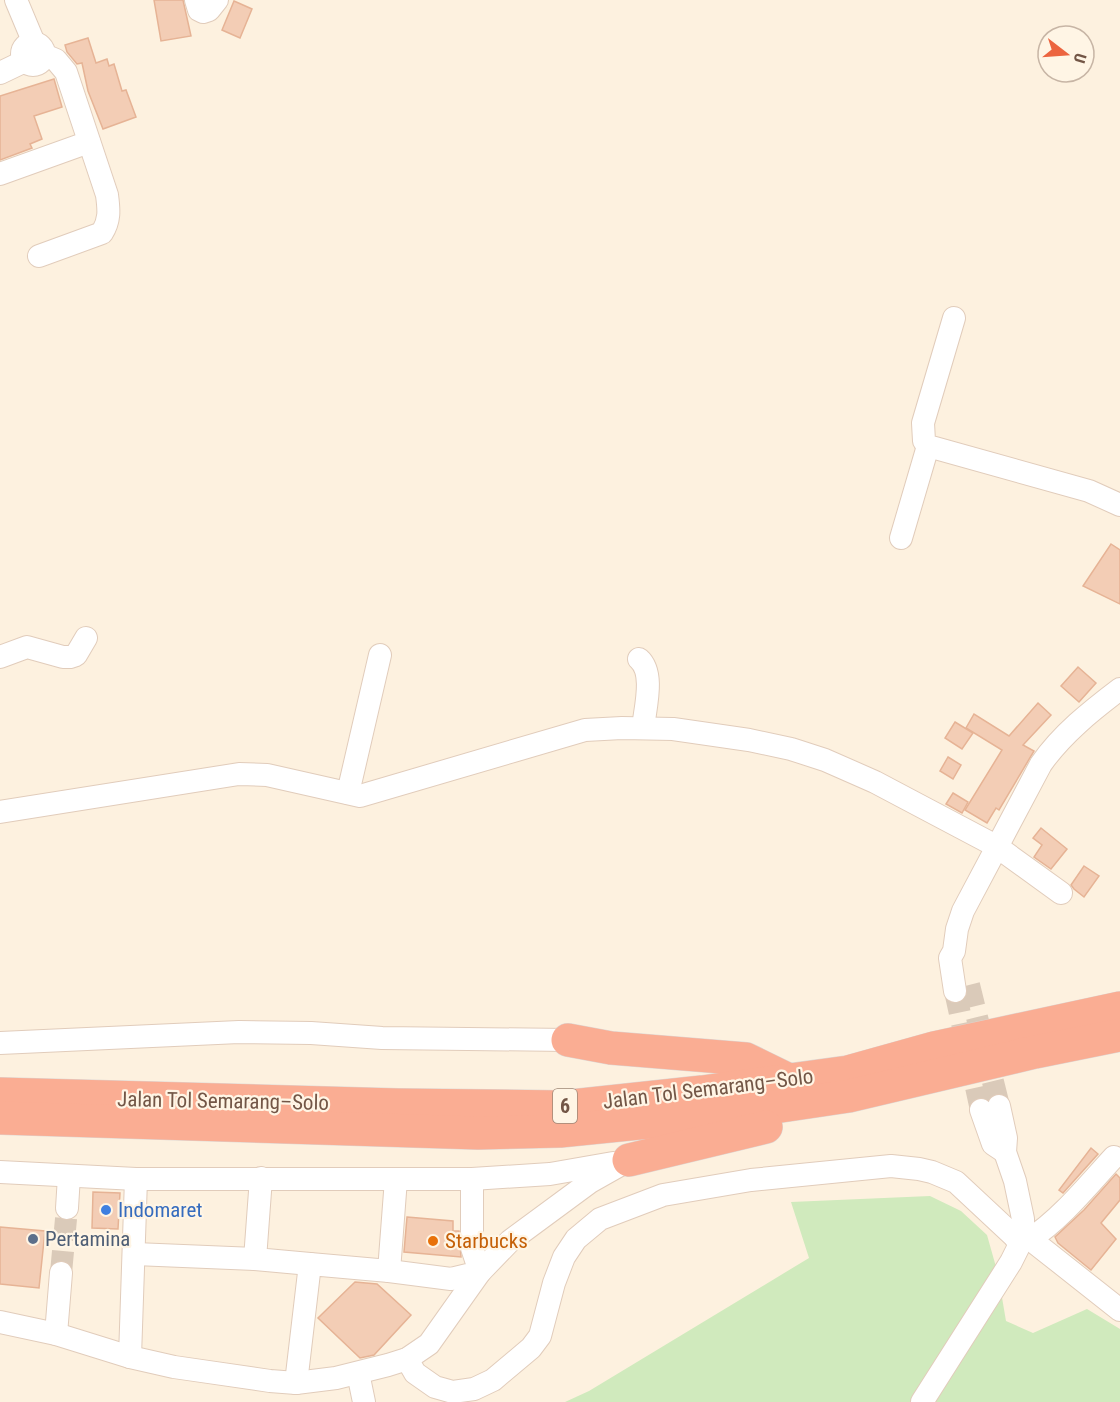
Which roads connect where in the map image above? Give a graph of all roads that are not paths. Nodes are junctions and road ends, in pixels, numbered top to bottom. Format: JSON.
{"nodes":[{"id":1,"x":16,"y":0,"type":"edge"},
{"id":2,"x":196,"y":0,"type":"edge"},
{"id":3,"x":217,"y":0,"type":"edge"},
{"id":4,"x":34,"y":53,"type":"junction"},
{"id":5,"x":0,"y":73,"type":"edge"},
{"id":6,"x":89,"y":142,"type":"junction"},
{"id":7,"x":0,"y":174,"type":"edge"},
{"id":8,"x":39,"y":256,"type":"dead end"},
{"id":9,"x":954,"y":318,"type":"dead end"},
{"id":10,"x":928,"y":446,"type":"junction"},
{"id":11,"x":1120,"y":505,"type":"edge"},
{"id":12,"x":901,"y":538,"type":"dead end"},
{"id":13,"x":86,"y":638,"type":"dead end"},
{"id":14,"x":380,"y":654,"type":"dead end"},
{"id":15,"x":0,"y":657,"type":"edge"},
{"id":16,"x":639,"y":659,"type":"dead end"},
{"id":17,"x":1120,"y":688,"type":"edge"},
{"id":18,"x":643,"y":728,"type":"junction"},
{"id":19,"x":348,"y":793,"type":"junction"},
{"id":20,"x":0,"y":812,"type":"edge"},
{"id":21,"x":996,"y":846,"type":"junction"},
{"id":22,"x":1060,"y":892,"type":"dead end"},
{"id":23,"x":962,"y":988,"type":"tunnel mouth"},
{"id":24,"x":1120,"y":1008,"type":"edge"},
{"id":25,"x":1120,"y":1035,"type":"edge"},
{"id":26,"x":568,"y":1040,"type":"joint"},
{"id":27,"x":0,"y":1043,"type":"edge"},
{"id":28,"x":789,"y":1080,"type":"junction"},
{"id":29,"x":914,"y":1081,"type":"junction"},
{"id":30,"x":0,"y":1094,"type":"edge"},
{"id":31,"x":990,"y":1108,"type":"tunnel mouth"},
{"id":32,"x":0,"y":1118,"type":"edge"},
{"id":33,"x":1114,"y":1157,"type":"dead end"},
{"id":34,"x":629,"y":1160,"type":"junction"},
{"id":35,"x":0,"y":1172,"type":"edge"},
{"id":36,"x":69,"y":1176,"type":"junction"},
{"id":37,"x":261,"y":1178,"type":"junction"},
{"id":38,"x":136,"y":1179,"type":"junction"},
{"id":39,"x":396,"y":1179,"type":"junction"},
{"id":40,"x":472,"y":1179,"type":"junction"},
{"id":41,"x":67,"y":1208,"type":"tunnel mouth"},
{"id":42,"x":1023,"y":1238,"type":"junction"},
{"id":43,"x":135,"y":1254,"type":"junction"},
{"id":44,"x":255,"y":1259,"type":"junction"},
{"id":45,"x":310,"y":1264,"type":"junction"},
{"id":46,"x":389,"y":1270,"type":"junction"},
{"id":47,"x":480,"y":1272,"type":"junction"},
{"id":48,"x":62,"y":1273,"type":"tunnel mouth"},
{"id":49,"x":1120,"y":1310,"type":"edge"},
{"id":50,"x":0,"y":1322,"type":"edge"},
{"id":51,"x":56,"y":1334,"type":"junction"},
{"id":52,"x":130,"y":1357,"type":"junction"},
{"id":53,"x":407,"y":1359,"type":"junction"},
{"id":54,"x":358,"y":1373,"type":"junction"},
{"id":55,"x":296,"y":1383,"type":"junction"},
{"id":56,"x":364,"y":1402,"type":"edge"},
{"id":57,"x":922,"y":1402,"type":"edge"}],
"edges":[{"from":1,"to":4,"type":"street"},
{"from":2,"to":3,"type":"street"},
{"from":4,"to":5,"type":"street"},
{"from":4,"to":6,"type":"street"},
{"from":6,"to":7,"type":"street"},
{"from":6,"to":8,"type":"street"},
{"from":9,"to":10,"type":"street"},
{"from":10,"to":11,"type":"street"},
{"from":10,"to":12,"type":"street"},
{"from":13,"to":15,"type":"street"},
{"from":14,"to":19,"type":"street"},
{"from":16,"to":18,"type":"street"},
{"from":17,"to":21,"type":"street"},
{"from":18,"to":19,"type":"street"},
{"from":18,"to":21,"type":"street"},
{"from":19,"to":20,"type":"street"},
{"from":21,"to":22,"type":"street"},
{"from":21,"to":23,"type":"street"},
{"from":24,"to":28,"type":"highway","name":"Jalan Tol Semarang–Solo","number":"6"},
{"from":25,"to":29,"type":"highway","name":"Jalan Tol Semarang–Solo","number":"6"},
{"from":26,"to":27,"type":"street"},
{"from":26,"to":28,"type":"highway"},
{"from":28,"to":30,"type":"highway","name":"Jalan Tol Semarang–Solo","number":"6"},
{"from":29,"to":32,"type":"highway","name":"Jalan Tol Semarang–Solo","number":"6"},
{"from":29,"to":34,"type":"highway"},
{"from":31,"to":42,"type":"street"},
{"from":33,"to":42,"type":"street"},
{"from":34,"to":40,"type":"street"},
{"from":34,"to":47,"type":"street"},
{"from":35,"to":36,"type":"street"},
{"from":36,"to":38,"type":"street"},
{"from":36,"to":41,"type":"street"},
{"from":37,"to":38,"type":"street"},
{"from":37,"to":39,"type":"street"},
{"from":37,"to":44,"type":"street"},
{"from":38,"to":43,"type":"street"},
{"from":39,"to":40,"type":"street"},
{"from":39,"to":46,"type":"street"},
{"from":40,"to":47,"type":"street"},
{"from":42,"to":49,"type":"street"},
{"from":42,"to":53,"type":"street"},
{"from":42,"to":57,"type":"street"},
{"from":43,"to":44,"type":"street"},
{"from":43,"to":52,"type":"street"},
{"from":44,"to":45,"type":"street"},
{"from":45,"to":46,"type":"street"},
{"from":45,"to":55,"type":"street"},
{"from":46,"to":47,"type":"street"},
{"from":47,"to":53,"type":"street"},
{"from":48,"to":51,"type":"street"},
{"from":50,"to":51,"type":"street"},
{"from":51,"to":52,"type":"street"},
{"from":52,"to":55,"type":"street"},
{"from":53,"to":54,"type":"street"},
{"from":54,"to":55,"type":"street"},
{"from":54,"to":56,"type":"street"}]}
